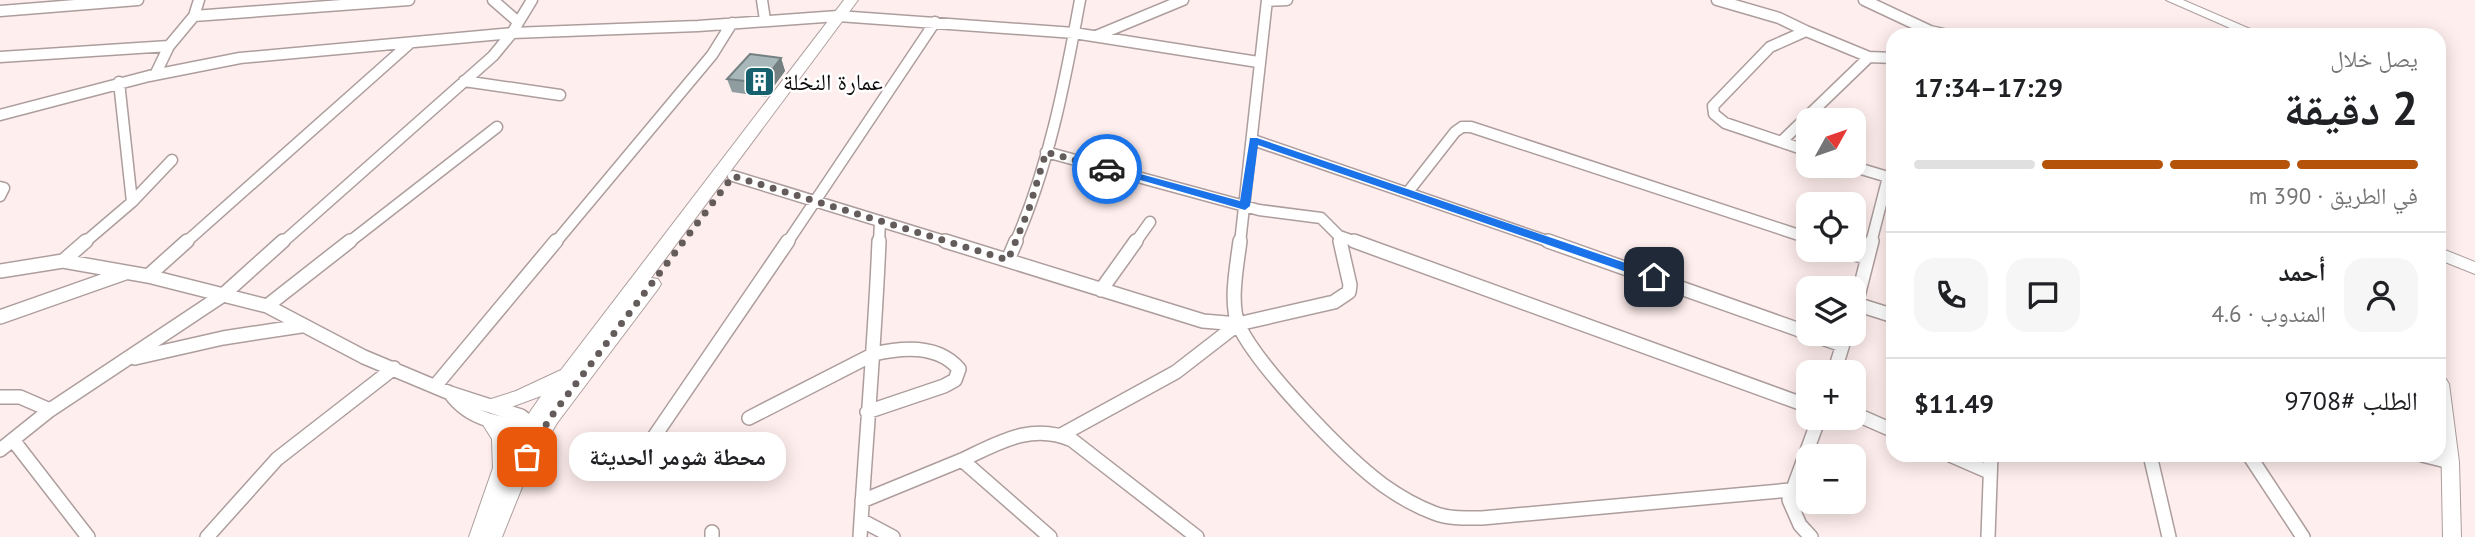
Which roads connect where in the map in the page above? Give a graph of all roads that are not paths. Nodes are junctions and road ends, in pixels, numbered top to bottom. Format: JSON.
{"nodes":[{"id":1,"x":138,"y":0,"type":"edge"},
{"id":2,"x":199,"y":0,"type":"edge"},
{"id":3,"x":409,"y":0,"type":"edge"},
{"id":4,"x":493,"y":0,"type":"edge"},
{"id":5,"x":531,"y":0,"type":"edge"},
{"id":6,"x":762,"y":0,"type":"edge"},
{"id":7,"x":860,"y":0,"type":"edge"},
{"id":8,"x":1080,"y":0,"type":"edge"},
{"id":9,"x":1183,"y":0,"type":"edge"},
{"id":10,"x":1267,"y":0,"type":"edge"},
{"id":11,"x":1287,"y":0,"type":"edge"},
{"id":12,"x":1717,"y":0,"type":"edge"},
{"id":13,"x":1864,"y":0,"type":"edge"},
{"id":14,"x":2172,"y":0,"type":"edge"},
{"id":15,"x":0,"y":11,"type":"edge"},
{"id":16,"x":845,"y":11,"type":"edge"},
{"id":17,"x":194,"y":16,"type":"junction"},
{"id":18,"x":765,"y":20,"type":"junction"},
{"id":19,"x":518,"y":22,"type":"junction"},
{"id":20,"x":935,"y":22,"type":"junction"},
{"id":21,"x":732,"y":23,"type":"junction"},
{"id":22,"x":1917,"y":28,"type":"edge"},
{"id":23,"x":2241,"y":28,"type":"edge"},
{"id":24,"x":1806,"y":31,"type":"junction"},
{"id":25,"x":512,"y":33,"type":"junction"},
{"id":26,"x":1074,"y":33,"type":"junction"},
{"id":27,"x":1096,"y":36,"type":"junction"},
{"id":28,"x":409,"y":44,"type":"junction"},
{"id":29,"x":169,"y":46,"type":"junction"},
{"id":30,"x":0,"y":57,"type":"edge"},
{"id":31,"x":1870,"y":57,"type":"junction"},
{"id":32,"x":1886,"y":58,"type":"edge"},
{"id":33,"x":1258,"y":62,"type":"junction"},
{"id":34,"x":156,"y":73,"type":"junction"},
{"id":35,"x":464,"y":81,"type":"junction"},
{"id":36,"x":119,"y":82,"type":"junction"},
{"id":37,"x":560,"y":95,"type":"dead end"},
{"id":38,"x":0,"y":115,"type":"edge"},
{"id":39,"x":497,"y":127,"type":"dead end"},
{"id":40,"x":1254,"y":140,"type":"junction"},
{"id":41,"x":1781,"y":142,"type":"junction"},
{"id":42,"x":1796,"y":147,"type":"edge"},
{"id":43,"x":1046,"y":152,"type":"junction"},
{"id":44,"x":172,"y":160,"type":"dead end"},
{"id":45,"x":1866,"y":170,"type":"edge"},
{"id":46,"x":733,"y":176,"type":"junction"},
{"id":47,"x":1886,"y":176,"type":"edge"},
{"id":48,"x":0,"y":187,"type":"edge"},
{"id":49,"x":1408,"y":192,"type":"junction"},
{"id":50,"x":1886,"y":194,"type":"edge"},
{"id":51,"x":0,"y":196,"type":"edge"},
{"id":52,"x":132,"y":202,"type":"junction"},
{"id":53,"x":813,"y":202,"type":"junction"},
{"id":54,"x":1245,"y":206,"type":"junction"},
{"id":55,"x":880,"y":221,"type":"junction"},
{"id":56,"x":1150,"y":222,"type":"dead end"},
{"id":57,"x":1796,"y":234,"type":"edge"},
{"id":58,"x":1339,"y":236,"type":"junction"},
{"id":59,"x":2446,"y":256,"type":"edge"},
{"id":60,"x":1867,"y":258,"type":"joint"},
{"id":61,"x":1008,"y":260,"type":"junction"},
{"id":62,"x":63,"y":261,"type":"junction"},
{"id":63,"x":2446,"y":267,"type":"edge"},
{"id":64,"x":2475,"y":268,"type":"edge"},
{"id":65,"x":0,"y":271,"type":"edge"},
{"id":66,"x":127,"y":272,"type":"junction"},
{"id":67,"x":148,"y":276,"type":"junction"},
{"id":68,"x":1862,"y":276,"type":"edge"},
{"id":69,"x":2475,"y":278,"type":"edge"},
{"id":70,"x":1101,"y":290,"type":"junction"},
{"id":71,"x":223,"y":295,"type":"junction"},
{"id":72,"x":267,"y":306,"type":"junction"},
{"id":73,"x":1866,"y":310,"type":"edge"},
{"id":74,"x":1886,"y":314,"type":"edge"},
{"id":75,"x":0,"y":317,"type":"edge"},
{"id":76,"x":1238,"y":324,"type":"junction"},
{"id":77,"x":301,"y":326,"type":"junction"},
{"id":78,"x":1796,"y":329,"type":"edge"},
{"id":79,"x":874,"y":354,"type":"junction"},
{"id":80,"x":128,"y":359,"type":"junction"},
{"id":81,"x":394,"y":368,"type":"junction"},
{"id":82,"x":566,"y":375,"type":"junction"},
{"id":83,"x":436,"y":385,"type":"junction"},
{"id":84,"x":0,"y":397,"type":"edge"},
{"id":85,"x":1796,"y":402,"type":"edge"},
{"id":86,"x":50,"y":410,"type":"junction"},
{"id":87,"x":867,"y":412,"type":"junction"},
{"id":88,"x":493,"y":413,"type":"junction"},
{"id":89,"x":749,"y":418,"type":"dead end"},
{"id":90,"x":1866,"y":419,"type":"edge"},
{"id":91,"x":1886,"y":427,"type":"edge"},
{"id":92,"x":1814,"y":430,"type":"edge"},
{"id":93,"x":2446,"y":431,"type":"edge"},
{"id":94,"x":533,"y":433,"type":"junction"},
{"id":95,"x":1063,"y":434,"type":"junction"},
{"id":96,"x":13,"y":440,"type":"junction"},
{"id":97,"x":0,"y":450,"type":"edge"},
{"id":98,"x":962,"y":460,"type":"junction"},
{"id":99,"x":2446,"y":461,"type":"edge"},
{"id":100,"x":1966,"y":462,"type":"edge"},
{"id":101,"x":1990,"y":462,"type":"edge"},
{"id":102,"x":2152,"y":462,"type":"edge"},
{"id":103,"x":2254,"y":462,"type":"edge"},
{"id":104,"x":2450,"y":462,"type":"junction"},
{"id":105,"x":503,"y":468,"type":"junction"},
{"id":106,"x":630,"y":472,"type":"dead end"},
{"id":107,"x":1989,"y":472,"type":"junction"},
{"id":108,"x":1790,"y":489,"type":"junction"},
{"id":109,"x":862,"y":501,"type":"junction"},
{"id":110,"x":861,"y":520,"type":"junction"},
{"id":111,"x":88,"y":537,"type":"edge"},
{"id":112,"x":207,"y":537,"type":"edge"},
{"id":113,"x":479,"y":537,"type":"edge"},
{"id":114,"x":492,"y":537,"type":"edge"},
{"id":115,"x":860,"y":537,"type":"edge"},
{"id":116,"x":893,"y":537,"type":"edge"},
{"id":117,"x":1050,"y":537,"type":"edge"},
{"id":118,"x":1197,"y":537,"type":"edge"},
{"id":119,"x":1811,"y":537,"type":"edge"},
{"id":120,"x":1988,"y":537,"type":"edge"},
{"id":121,"x":2169,"y":537,"type":"edge"},
{"id":122,"x":2302,"y":537,"type":"edge"},
{"id":123,"x":2452,"y":537,"type":"edge"}],
"edges":[{"from":1,"to":15,"type":"street"},
{"from":2,"to":17,"type":"street"},
{"from":3,"to":17,"type":"street"},
{"from":4,"to":19,"type":"street"},
{"from":5,"to":19,"type":"street"},
{"from":6,"to":18,"type":"street"},
{"from":7,"to":16,"type":"main road"},
{"from":8,"to":26,"type":"street"},
{"from":9,"to":27,"type":"street"},
{"from":10,"to":11,"type":"street"},
{"from":10,"to":33,"type":"street"},
{"from":12,"to":24,"type":"street"},
{"from":13,"to":22,"type":"street"},
{"from":14,"to":23,"type":"street"},
{"from":16,"to":18,"type":"street"},
{"from":16,"to":20,"type":"street"},
{"from":16,"to":46,"type":"main road"},
{"from":16,"to":82,"type":"main road"},
{"from":17,"to":29,"type":"street"},
{"from":18,"to":21,"type":"street"},
{"from":19,"to":25,"type":"street"},
{"from":20,"to":26,"type":"street"},
{"from":20,"to":53,"type":"street"},
{"from":21,"to":25,"type":"street"},
{"from":21,"to":83,"type":"street"},
{"from":24,"to":31,"type":"street"},
{"from":24,"to":41,"type":"street"},
{"from":25,"to":28,"type":"street"},
{"from":25,"to":35,"type":"street"},
{"from":26,"to":27,"type":"street"},
{"from":26,"to":43,"type":"street"},
{"from":27,"to":33,"type":"street"},
{"from":28,"to":34,"type":"street"},
{"from":28,"to":67,"type":"street"},
{"from":29,"to":30,"type":"street"},
{"from":29,"to":34,"type":"street"},
{"from":31,"to":32,"type":"street"},
{"from":31,"to":41,"type":"street"},
{"from":33,"to":40,"type":"street"},
{"from":34,"to":36,"type":"street"},
{"from":35,"to":37,"type":"street"},
{"from":35,"to":71,"type":"street"},
{"from":36,"to":38,"type":"street"},
{"from":36,"to":52,"type":"street"},
{"from":39,"to":72,"type":"street"},
{"from":40,"to":49,"type":"street"},
{"from":40,"to":54,"type":"street"},
{"from":41,"to":42,"type":"street"},
{"from":43,"to":54,"type":"street"},
{"from":43,"to":61,"type":"street"},
{"from":44,"to":52,"type":"street"},
{"from":45,"to":47,"type":"street"},
{"from":46,"to":53,"type":"street"},
{"from":46,"to":94,"type":"main road"},
{"from":48,"to":51,"type":"street"},
{"from":49,"to":57,"type":"street"},
{"from":49,"to":78,"type":"street"},
{"from":50,"to":60,"type":"street"},
{"from":52,"to":62,"type":"street"},
{"from":53,"to":55,"type":"street"},
{"from":53,"to":106,"type":"street"},
{"from":54,"to":58,"type":"street"},
{"from":54,"to":76,"type":"street"},
{"from":55,"to":61,"type":"street"},
{"from":55,"to":79,"type":"street"},
{"from":56,"to":70,"type":"street"},
{"from":58,"to":76,"type":"street"},
{"from":58,"to":85,"type":"street"},
{"from":59,"to":64,"type":"street"},
{"from":60,"to":68,"type":"street"},
{"from":61,"to":70,"type":"street"},
{"from":62,"to":65,"type":"street"},
{"from":62,"to":66,"type":"street"},
{"from":63,"to":69,"type":"street"},
{"from":66,"to":67,"type":"street"},
{"from":66,"to":75,"type":"street"},
{"from":67,"to":71,"type":"street"},
{"from":70,"to":76,"type":"street"},
{"from":71,"to":72,"type":"street"},
{"from":71,"to":80,"type":"street"},
{"from":72,"to":77,"type":"street"},
{"from":73,"to":74,"type":"street"},
{"from":76,"to":95,"type":"street"},
{"from":76,"to":108,"type":"street"},
{"from":77,"to":80,"type":"street"},
{"from":77,"to":81,"type":"street"},
{"from":79,"to":87,"type":"street"},
{"from":79,"to":87,"type":"street"},
{"from":79,"to":89,"type":"street"},
{"from":80,"to":86,"type":"street"},
{"from":81,"to":83,"type":"street"},
{"from":81,"to":112,"type":"street"},
{"from":82,"to":88,"type":"main road"},
{"from":82,"to":94,"type":"main road"},
{"from":83,"to":88,"type":"street"},
{"from":84,"to":86,"type":"street"},
{"from":86,"to":96,"type":"street"},
{"from":87,"to":109,"type":"street"},
{"from":88,"to":94,"type":"street"},
{"from":88,"to":105,"type":"main road"},
{"from":90,"to":91,"type":"street"},
{"from":92,"to":108,"type":"street"},
{"from":93,"to":104,"type":"street"},
{"from":94,"to":105,"type":"main road"},
{"from":94,"to":114,"type":"main road"},
{"from":95,"to":98,"type":"street"},
{"from":95,"to":118,"type":"street"},
{"from":96,"to":97,"type":"street"},
{"from":96,"to":111,"type":"street"},
{"from":98,"to":109,"type":"street"},
{"from":98,"to":117,"type":"street"},
{"from":99,"to":104,"type":"street"},
{"from":100,"to":107,"type":"street"},
{"from":101,"to":107,"type":"street"},
{"from":102,"to":121,"type":"street"},
{"from":103,"to":122,"type":"street"},
{"from":104,"to":123,"type":"street"},
{"from":105,"to":113,"type":"main road"},
{"from":107,"to":120,"type":"street"},
{"from":108,"to":119,"type":"street"},
{"from":109,"to":110,"type":"street"},
{"from":110,"to":115,"type":"street"},
{"from":110,"to":116,"type":"street"}]}
